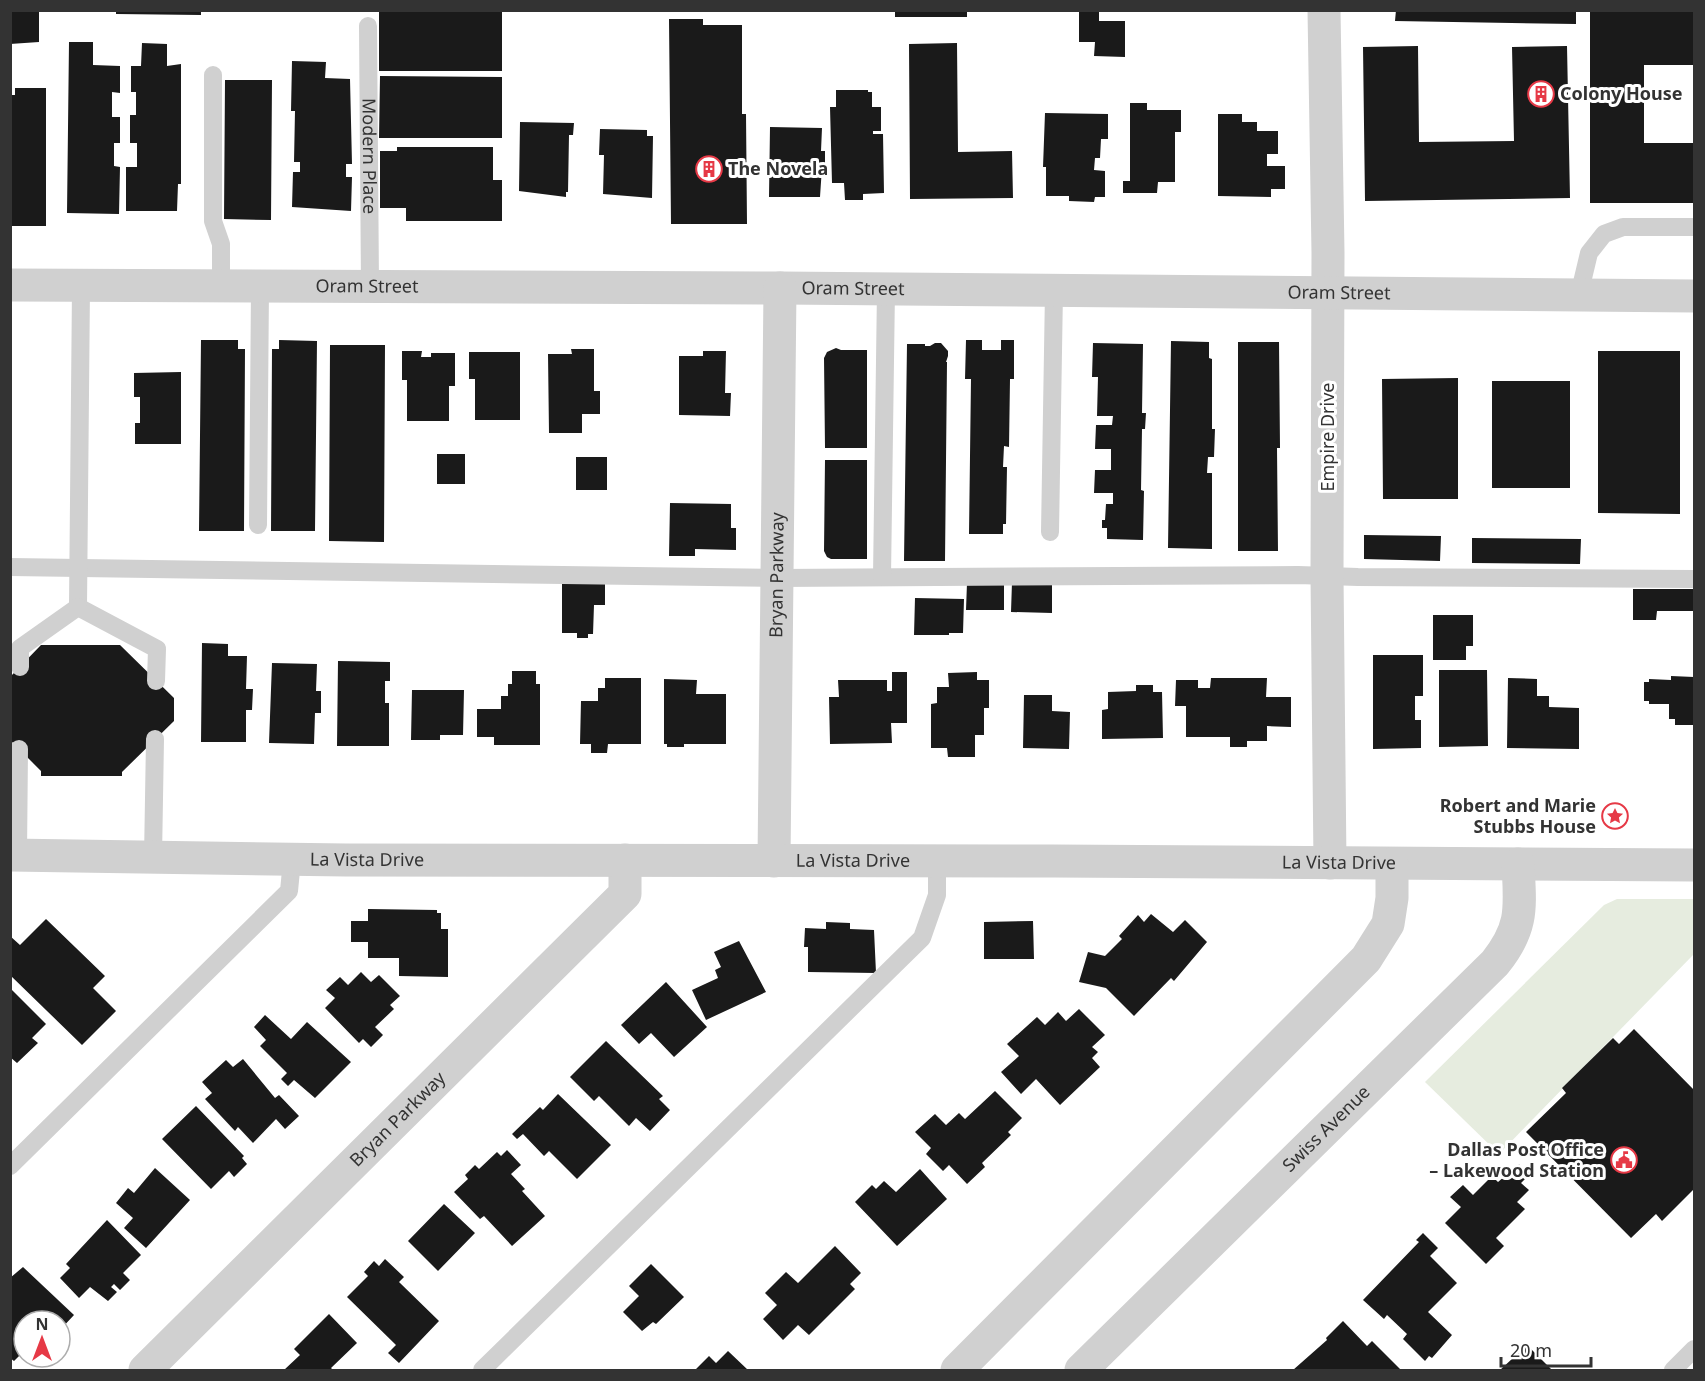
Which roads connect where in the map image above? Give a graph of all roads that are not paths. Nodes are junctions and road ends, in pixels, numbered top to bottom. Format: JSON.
{"nodes":[{"id":1,"x":1324,"y":10,"type":"edge"},
{"id":2,"x":368,"y":26,"type":"dead end"},
{"id":3,"x":213,"y":75,"type":"dead end"},
{"id":4,"x":1695,"y":227,"type":"edge"},
{"id":5,"x":10,"y":285,"type":"edge"},
{"id":6,"x":81,"y":287,"type":"junction"},
{"id":7,"x":221,"y":287,"type":"junction"},
{"id":8,"x":260,"y":287,"type":"junction"},
{"id":9,"x":370,"y":287,"type":"junction"},
{"id":10,"x":780,"y":288,"type":"junction"},
{"id":11,"x":886,"y":289,"type":"junction"},
{"id":12,"x":1054,"y":291,"type":"junction"},
{"id":13,"x":1328,"y":293,"type":"junction"},
{"id":14,"x":1579,"y":295,"type":"junction"},
{"id":15,"x":1695,"y":296,"type":"edge"},
{"id":16,"x":258,"y":525,"type":"dead end"},
{"id":17,"x":1050,"y":532,"type":"dead end"},
{"id":18,"x":10,"y":567,"type":"edge"},
{"id":19,"x":78,"y":569,"type":"junction"},
{"id":20,"x":1328,"y":576,"type":"junction"},
{"id":21,"x":882,"y":577,"type":"junction"},
{"id":22,"x":777,"y":578,"type":"junction"},
{"id":23,"x":1695,"y":579,"type":"edge"},
{"id":24,"x":78,"y":607,"type":"junction"},
{"id":25,"x":20,"y":668,"type":"dead end"},
{"id":26,"x":156,"y":681,"type":"dead end"},
{"id":27,"x":155,"y":739,"type":"dead end"},
{"id":28,"x":19,"y":749,"type":"dead end"},
{"id":29,"x":13,"y":857,"type":"edge"},
{"id":30,"x":153,"y":858,"type":"junction"},
{"id":31,"x":292,"y":860,"type":"junction"},
{"id":32,"x":625,"y":860,"type":"junction"},
{"id":33,"x":774,"y":861,"type":"junction"},
{"id":34,"x":937,"y":862,"type":"junction"},
{"id":35,"x":1330,"y":863,"type":"junction"},
{"id":36,"x":1392,"y":864,"type":"junction"},
{"id":37,"x":1518,"y":864,"type":"junction"},
{"id":38,"x":1695,"y":865,"type":"edge"},
{"id":39,"x":10,"y":1166,"type":"edge"},
{"id":40,"x":1695,"y":1349,"type":"edge"},
{"id":41,"x":145,"y":1371,"type":"edge"},
{"id":42,"x":482,"y":1371,"type":"edge"},
{"id":43,"x":957,"y":1371,"type":"edge"},
{"id":44,"x":1081,"y":1371,"type":"edge"},
{"id":45,"x":1673,"y":1371,"type":"edge"}],
"edges":[{"from":1,"to":13,"type":"street","name":"Empire Drive"},
{"from":2,"to":9,"type":"lane","name":"Modern Place"},
{"from":3,"to":7,"type":"lane"},
{"from":4,"to":14,"type":"lane"},
{"from":5,"to":6,"type":"street","name":"Oram Street"},
{"from":6,"to":7,"type":"street","name":"Oram Street"},
{"from":6,"to":19,"type":"lane"},
{"from":7,"to":8,"type":"street","name":"Oram Street"},
{"from":8,"to":9,"type":"street","name":"Oram Street"},
{"from":8,"to":16,"type":"lane"},
{"from":9,"to":10,"type":"street","name":"Oram Street"},
{"from":10,"to":11,"type":"street","name":"Oram Street"},
{"from":10,"to":22,"type":"street","name":"Bryan Parkway"},
{"from":11,"to":12,"type":"street","name":"Oram Street"},
{"from":11,"to":21,"type":"lane"},
{"from":12,"to":13,"type":"street","name":"Oram Street"},
{"from":12,"to":17,"type":"lane"},
{"from":13,"to":14,"type":"street","name":"Oram Street"},
{"from":13,"to":20,"type":"street","name":"Empire Drive"},
{"from":14,"to":15,"type":"street","name":"Oram Street"},
{"from":18,"to":19,"type":"lane"},
{"from":19,"to":22,"type":"lane"},
{"from":19,"to":24,"type":"lane"},
{"from":20,"to":21,"type":"lane"},
{"from":20,"to":23,"type":"lane"},
{"from":20,"to":35,"type":"street","name":"Empire Drive"},
{"from":21,"to":22,"type":"lane"},
{"from":22,"to":33,"type":"street","name":"Bryan Parkway"},
{"from":24,"to":25,"type":"lane"},
{"from":24,"to":26,"type":"lane"},
{"from":27,"to":30,"type":"lane"},
{"from":28,"to":29,"type":"lane"},
{"from":29,"to":30,"type":"street","name":"La Vista Drive"},
{"from":30,"to":31,"type":"street","name":"La Vista Drive"},
{"from":31,"to":32,"type":"street","name":"La Vista Drive"},
{"from":31,"to":39,"type":"lane"},
{"from":32,"to":33,"type":"street","name":"La Vista Drive"},
{"from":32,"to":41,"type":"street","name":"Bryan Parkway"},
{"from":33,"to":34,"type":"street","name":"La Vista Drive"},
{"from":34,"to":35,"type":"street","name":"La Vista Drive"},
{"from":34,"to":42,"type":"lane"},
{"from":35,"to":36,"type":"street","name":"La Vista Drive"},
{"from":36,"to":37,"type":"street","name":"La Vista Drive"},
{"from":36,"to":43,"type":"street"},
{"from":37,"to":38,"type":"street","name":"La Vista Drive"},
{"from":37,"to":44,"type":"street","name":"Swiss Avenue"},
{"from":40,"to":45,"type":"lane"}]}
